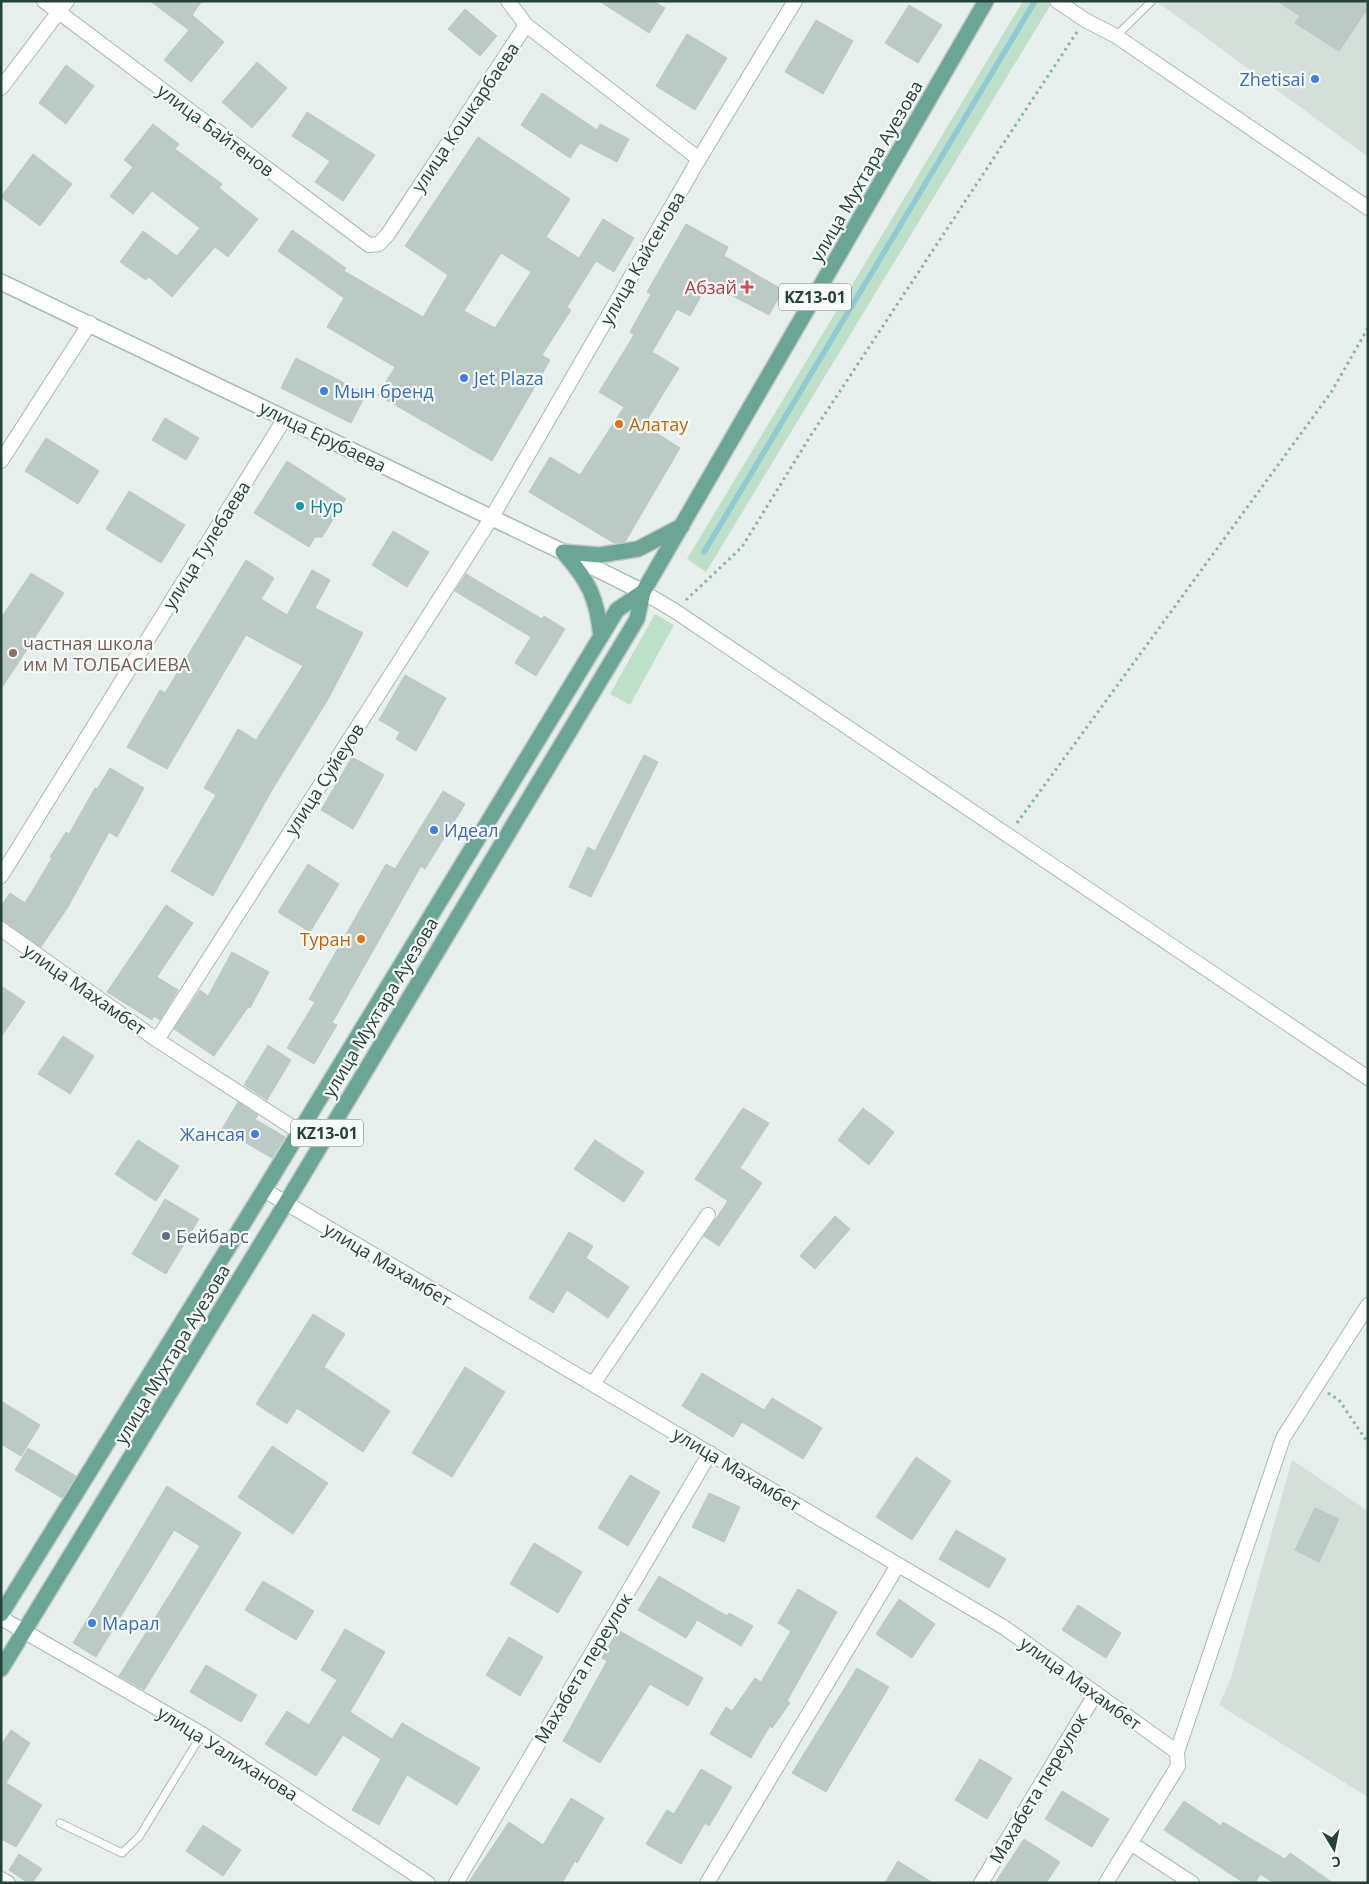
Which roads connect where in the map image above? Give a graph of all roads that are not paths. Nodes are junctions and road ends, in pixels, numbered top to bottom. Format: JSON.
{"nodes":[{"id":1,"x":44,"y":1,"type":"edge"},
{"id":2,"x":67,"y":1,"type":"edge"},
{"id":3,"x":508,"y":1,"type":"edge"},
{"id":4,"x":795,"y":1,"type":"edge"},
{"id":5,"x":986,"y":1,"type":"edge"},
{"id":6,"x":1056,"y":1,"type":"edge"},
{"id":7,"x":1152,"y":1,"type":"edge"},
{"id":8,"x":58,"y":13,"type":"junction"},
{"id":9,"x":526,"y":25,"type":"junction"},
{"id":10,"x":1116,"y":36,"type":"junction"},
{"id":11,"x":1,"y":88,"type":"edge"},
{"id":12,"x":699,"y":159,"type":"junction"},
{"id":13,"x":1368,"y":208,"type":"edge"},
{"id":14,"x":388,"y":234,"type":"joint"},
{"id":15,"x":1,"y":282,"type":"edge"},
{"id":16,"x":90,"y":323,"type":"junction"},
{"id":17,"x":285,"y":418,"type":"junction"},
{"id":18,"x":1,"y":461,"type":"edge"},
{"id":19,"x":492,"y":517,"type":"junction"},
{"id":20,"x":683,"y":525,"type":"junction"},
{"id":21,"x":563,"y":552,"type":"junction"},
{"id":22,"x":643,"y":592,"type":"junction"},
{"id":23,"x":602,"y":637,"type":"junction"},
{"id":24,"x":1,"y":876,"type":"edge"},
{"id":25,"x":1,"y":929,"type":"edge"},
{"id":26,"x":157,"y":1040,"type":"junction"},
{"id":27,"x":1368,"y":1078,"type":"edge"},
{"id":28,"x":299,"y":1131,"type":"junction"},
{"id":29,"x":320,"y":1145,"type":"junction"},
{"id":30,"x":264,"y":1190,"type":"junction"},
{"id":31,"x":286,"y":1203,"type":"junction"},
{"id":32,"x":708,"y":1215,"type":"dead end"},
{"id":33,"x":1368,"y":1305,"type":"edge"},
{"id":34,"x":593,"y":1384,"type":"junction"},
{"id":35,"x":710,"y":1453,"type":"junction"},
{"id":36,"x":898,"y":1565,"type":"junction"},
{"id":37,"x":1,"y":1614,"type":"edge"},
{"id":38,"x":1,"y":1618,"type":"edge"},
{"id":39,"x":24,"y":1632,"type":"junction"},
{"id":40,"x":1,"y":1669,"type":"edge"},
{"id":41,"x":1096,"y":1693,"type":"junction"},
{"id":42,"x":202,"y":1734,"type":"junction"},
{"id":43,"x":1177,"y":1752,"type":"junction"},
{"id":44,"x":60,"y":1823,"type":"dead end"},
{"id":45,"x":1132,"y":1844,"type":"junction"},
{"id":46,"x":1,"y":1879,"type":"edge"},
{"id":47,"x":8,"y":1883,"type":"edge"},
{"id":48,"x":428,"y":1883,"type":"edge"},
{"id":49,"x":456,"y":1883,"type":"edge"},
{"id":50,"x":707,"y":1883,"type":"edge"},
{"id":51,"x":981,"y":1883,"type":"edge"},
{"id":52,"x":1106,"y":1883,"type":"edge"},
{"id":53,"x":1192,"y":1883,"type":"edge"}],
"edges":[{"from":1,"to":8,"type":"street","name":"улица Байтенов"},
{"from":2,"to":8,"type":"street"},
{"from":3,"to":9,"type":"street","name":"улица Кошкарбаева"},
{"from":4,"to":12,"type":"street","name":"улица Кайсенова"},
{"from":5,"to":20,"type":"main road","name":"улица Мухтара Ауезова","number":"KZ13-01"},
{"from":6,"to":10,"type":"street"},
{"from":7,"to":10,"type":"lane"},
{"from":8,"to":11,"type":"street"},
{"from":8,"to":14,"type":"street","name":"улица Байтенов"},
{"from":9,"to":12,"type":"street"},
{"from":9,"to":14,"type":"street","name":"улица Кошкарбаева"},
{"from":10,"to":13,"type":"street"},
{"from":12,"to":19,"type":"street","name":"улица Кайсенова"},
{"from":15,"to":16,"type":"street","name":"улица Ерубаева"},
{"from":16,"to":17,"type":"street","name":"улица Ерубаева"},
{"from":16,"to":18,"type":"street"},
{"from":17,"to":19,"type":"street","name":"улица Ерубаева"},
{"from":17,"to":24,"type":"street","name":"улица Тулебаева"},
{"from":19,"to":21,"type":"street","name":"улица Ерубаева"},
{"from":19,"to":26,"type":"street","name":"улица Суйеуов"},
{"from":20,"to":21,"type":"main road"},
{"from":20,"to":22,"type":"main road","name":"улица Мухтара Ауезова","number":"KZ13-01"},
{"from":21,"to":22,"type":"street","name":"улица Ерубаева"},
{"from":21,"to":23,"type":"main road"},
{"from":22,"to":23,"type":"main road","name":"улица Мухтара Ауезова","number":"KZ13-01"},
{"from":22,"to":27,"type":"street"},
{"from":22,"to":29,"type":"main road","name":"улица Мухтара Ауезова","number":"KZ13-01"},
{"from":23,"to":28,"type":"main road","name":"улица Мухтара Ауезова","number":"KZ13-01"},
{"from":25,"to":26,"type":"street","name":"улица Махамбет"},
{"from":26,"to":28,"type":"street","name":"улица Махамбет"},
{"from":28,"to":29,"type":"street","name":"улица Махамбет"},
{"from":28,"to":30,"type":"main road","name":"улица Мухтара Ауезова","number":"KZ13-01"},
{"from":29,"to":31,"type":"main road","name":"улица Мухтара Ауезова","number":"KZ13-01"},
{"from":30,"to":31,"type":"street","name":"улица Махамбет"},
{"from":30,"to":37,"type":"main road","name":"улица Мухтара Ауезова","number":"KZ13-01"},
{"from":31,"to":34,"type":"street","name":"улица Махамбет"},
{"from":31,"to":39,"type":"main road","name":"улица Мухтара Ауезова","number":"KZ13-01"},
{"from":32,"to":34,"type":"street"},
{"from":33,"to":43,"type":"street"},
{"from":34,"to":35,"type":"street","name":"улица Махамбет"},
{"from":35,"to":36,"type":"street","name":"улица Махамбет"},
{"from":35,"to":49,"type":"street","name":"Махабета переулок"},
{"from":36,"to":41,"type":"street","name":"улица Махамбет"},
{"from":36,"to":50,"type":"street"},
{"from":38,"to":39,"type":"street","name":"улица Уалиханова"},
{"from":39,"to":40,"type":"main road","name":"улица Мухтара Ауезова","number":"KZ13-01"},
{"from":39,"to":42,"type":"street","name":"улица Уалиханова"},
{"from":41,"to":43,"type":"street","name":"улица Махамбет"},
{"from":41,"to":51,"type":"street","name":"Махабета переулок"},
{"from":42,"to":44,"type":"lane"},
{"from":42,"to":48,"type":"street","name":"улица Уалиханова"},
{"from":43,"to":45,"type":"street"},
{"from":45,"to":52,"type":"street"},
{"from":45,"to":53,"type":"street"},
{"from":46,"to":47,"type":"street"}]}
